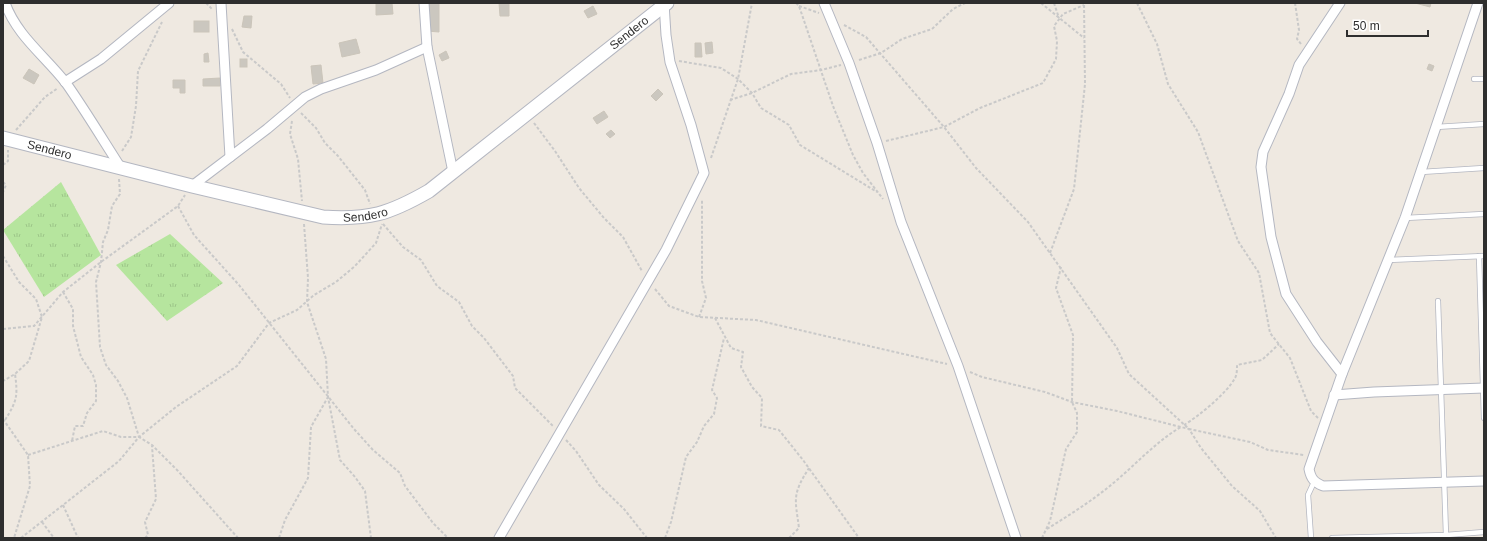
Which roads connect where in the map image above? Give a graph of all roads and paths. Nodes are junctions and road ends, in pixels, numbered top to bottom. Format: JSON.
{"nodes":[{"id":1,"x":5,"y":3,"type":"edge"},
{"id":2,"x":169,"y":3,"type":"edge"},
{"id":3,"x":206,"y":3,"type":"edge"},
{"id":4,"x":221,"y":3,"type":"edge"},
{"id":5,"x":424,"y":3,"type":"edge"},
{"id":6,"x":752,"y":3,"type":"edge"},
{"id":7,"x":796,"y":3,"type":"edge"},
{"id":8,"x":824,"y":3,"type":"edge"},
{"id":9,"x":1041,"y":3,"type":"edge"},
{"id":10,"x":1054,"y":3,"type":"edge"},
{"id":11,"x":1137,"y":3,"type":"edge"},
{"id":12,"x":1295,"y":3,"type":"edge"},
{"id":13,"x":1340,"y":3,"type":"edge"},
{"id":14,"x":1478,"y":3,"type":"edge"},
{"id":15,"x":665,"y":4,"type":"edge"},
{"id":16,"x":1084,"y":4,"type":"edge"},
{"id":17,"x":799,"y":6,"type":"junction"},
{"id":18,"x":830,"y":18,"type":"junction"},
{"id":19,"x":1059,"y":19,"type":"junction"},
{"id":20,"x":222,"y":20,"type":"junction"},
{"id":21,"x":1084,"y":38,"type":"junction"},
{"id":22,"x":427,"y":47,"type":"junction"},
{"id":23,"x":1307,"y":52,"type":"junction"},
{"id":24,"x":670,"y":62,"type":"junction"},
{"id":25,"x":738,"y":79,"type":"junction"},
{"id":26,"x":1474,"y":79,"type":"dead end"},
{"id":27,"x":1484,"y":79,"type":"edge"},
{"id":28,"x":65,"y":82,"type":"junction"},
{"id":29,"x":294,"y":105,"type":"junction"},
{"id":30,"x":527,"y":114,"type":"junction"},
{"id":31,"x":1484,"y":124,"type":"edge"},
{"id":32,"x":944,"y":127,"type":"junction"},
{"id":33,"x":1436,"y":127,"type":"junction"},
{"id":34,"x":5,"y":138,"type":"edge"},
{"id":35,"x":877,"y":143,"type":"junction"},
{"id":36,"x":230,"y":156,"type":"junction"},
{"id":37,"x":118,"y":164,"type":"junction"},
{"id":38,"x":3,"y":165,"type":"edge"},
{"id":39,"x":1484,"y":168,"type":"edge"},
{"id":40,"x":453,"y":172,"type":"junction"},
{"id":41,"x":1420,"y":172,"type":"junction"},
{"id":42,"x":704,"y":173,"type":"junction"},
{"id":43,"x":3,"y":182,"type":"edge"},
{"id":44,"x":192,"y":186,"type":"junction"},
{"id":45,"x":3,"y":192,"type":"edge"},
{"id":46,"x":877,"y":192,"type":"junction"},
{"id":47,"x":702,"y":197,"type":"dead end"},
{"id":48,"x":887,"y":204,"type":"dead end"},
{"id":49,"x":178,"y":206,"type":"junction"},
{"id":50,"x":302,"y":213,"type":"junction"},
{"id":51,"x":1484,"y":214,"type":"edge"},
{"id":52,"x":1405,"y":218,"type":"junction"},
{"id":53,"x":379,"y":220,"type":"junction"},
{"id":54,"x":1050,"y":253,"type":"junction"},
{"id":55,"x":3,"y":256,"type":"edge"},
{"id":56,"x":1481,"y":256,"type":"edge"},
{"id":57,"x":1388,"y":260,"type":"junction"},
{"id":58,"x":101,"y":262,"type":"junction"},
{"id":59,"x":1061,"y":267,"type":"junction"},
{"id":60,"x":648,"y":281,"type":"junction"},
{"id":61,"x":63,"y":292,"type":"junction"},
{"id":62,"x":1438,"y":301,"type":"dead end"},
{"id":63,"x":306,"y":302,"type":"junction"},
{"id":64,"x":42,"y":317,"type":"junction"},
{"id":65,"x":699,"y":317,"type":"junction"},
{"id":66,"x":715,"y":318,"type":"junction"},
{"id":67,"x":269,"y":323,"type":"junction"},
{"id":68,"x":3,"y":329,"type":"edge"},
{"id":69,"x":724,"y":336,"type":"junction"},
{"id":70,"x":1278,"y":344,"type":"junction"},
{"id":71,"x":958,"y":366,"type":"junction"},
{"id":72,"x":14,"y":374,"type":"junction"},
{"id":73,"x":1342,"y":374,"type":"junction"},
{"id":74,"x":3,"y":381,"type":"edge"},
{"id":75,"x":1484,"y":388,"type":"edge"},
{"id":76,"x":1441,"y":390,"type":"junction"},
{"id":77,"x":1334,"y":395,"type":"junction"},
{"id":78,"x":328,"y":397,"type":"junction"},
{"id":79,"x":1072,"y":402,"type":"junction"},
{"id":80,"x":1484,"y":418,"type":"edge"},
{"id":81,"x":4,"y":419,"type":"edge"},
{"id":82,"x":1184,"y":425,"type":"junction"},
{"id":83,"x":1324,"y":425,"type":"junction"},
{"id":84,"x":1181,"y":427,"type":"junction"},
{"id":85,"x":1189,"y":429,"type":"junction"},
{"id":86,"x":559,"y":433,"type":"junction"},
{"id":87,"x":139,"y":437,"type":"junction"},
{"id":88,"x":72,"y":441,"type":"junction"},
{"id":89,"x":152,"y":445,"type":"junction"},
{"id":90,"x":28,"y":455,"type":"junction"},
{"id":91,"x":1312,"y":457,"type":"junction"},
{"id":92,"x":809,"y":468,"type":"junction"},
{"id":93,"x":1484,"y":481,"type":"edge"},
{"id":94,"x":1314,"y":482,"type":"junction"},
{"id":95,"x":1444,"y":482,"type":"junction"},
{"id":96,"x":64,"y":505,"type":"junction"},
{"id":97,"x":42,"y":522,"type":"junction"},
{"id":98,"x":1047,"y":529,"type":"junction"},
{"id":99,"x":1484,"y":532,"type":"edge"},
{"id":100,"x":1446,"y":535,"type":"junction"},
{"id":101,"x":14,"y":538,"type":"edge"},
{"id":102,"x":21,"y":538,"type":"edge"},
{"id":103,"x":54,"y":538,"type":"edge"},
{"id":104,"x":78,"y":538,"type":"edge"},
{"id":105,"x":145,"y":538,"type":"edge"},
{"id":106,"x":238,"y":538,"type":"edge"},
{"id":107,"x":279,"y":538,"type":"edge"},
{"id":108,"x":371,"y":538,"type":"edge"},
{"id":109,"x":448,"y":538,"type":"edge"},
{"id":110,"x":499,"y":538,"type":"edge"},
{"id":111,"x":647,"y":538,"type":"edge"},
{"id":112,"x":665,"y":538,"type":"edge"},
{"id":113,"x":789,"y":538,"type":"edge"},
{"id":114,"x":860,"y":538,"type":"edge"},
{"id":115,"x":1016,"y":538,"type":"edge"},
{"id":116,"x":1042,"y":538,"type":"edge"},
{"id":117,"x":1276,"y":538,"type":"edge"},
{"id":118,"x":1311,"y":538,"type":"edge"},
{"id":119,"x":1332,"y":538,"type":"edge"}],
"edges":[{"from":1,"to":28,"type":"street"},
{"from":2,"to":28,"type":"street"},
{"from":2,"to":37,"type":"path"},
{"from":3,"to":20,"type":"path"},
{"from":4,"to":20,"type":"street"},
{"from":5,"to":22,"type":"street"},
{"from":6,"to":25,"type":"path"},
{"from":7,"to":17,"type":"path"},
{"from":8,"to":18,"type":"street"},
{"from":9,"to":19,"type":"path"},
{"from":10,"to":19,"type":"path"},
{"from":11,"to":70,"type":"path"},
{"from":12,"to":23,"type":"path"},
{"from":13,"to":23,"type":"street"},
{"from":14,"to":33,"type":"street"},
{"from":15,"to":24,"type":"street"},
{"from":15,"to":30,"type":"main road","name":"Sendero"},
{"from":16,"to":19,"type":"path"},
{"from":16,"to":21,"type":"path"},
{"from":17,"to":18,"type":"path"},
{"from":17,"to":46,"type":"path"},
{"from":18,"to":32,"type":"path"},
{"from":18,"to":35,"type":"street"},
{"from":19,"to":21,"type":"path"},
{"from":19,"to":32,"type":"path"},
{"from":20,"to":29,"type":"path"},
{"from":20,"to":36,"type":"street"},
{"from":21,"to":54,"type":"path"},
{"from":22,"to":29,"type":"street"},
{"from":22,"to":40,"type":"street"},
{"from":23,"to":73,"type":"street"},
{"from":24,"to":25,"type":"path"},
{"from":24,"to":42,"type":"street"},
{"from":25,"to":42,"type":"path"},
{"from":25,"to":46,"type":"path"},
{"from":26,"to":27,"type":"lane"},
{"from":28,"to":34,"type":"path"},
{"from":28,"to":37,"type":"street"},
{"from":29,"to":36,"type":"street"},
{"from":29,"to":50,"type":"path"},
{"from":29,"to":53,"type":"path"},
{"from":30,"to":40,"type":"main road","name":"Sendero"},
{"from":30,"to":60,"type":"path"},
{"from":31,"to":33,"type":"lane"},
{"from":32,"to":35,"type":"path"},
{"from":32,"to":54,"type":"path"},
{"from":33,"to":41,"type":"street"},
{"from":34,"to":37,"type":"main road","name":"Sendero"},
{"from":34,"to":38,"type":"path"},
{"from":35,"to":71,"type":"street"},
{"from":36,"to":44,"type":"street"},
{"from":37,"to":44,"type":"main road","name":"Sendero"},
{"from":37,"to":58,"type":"path"},
{"from":39,"to":41,"type":"lane"},
{"from":40,"to":53,"type":"main road","name":"Sendero"},
{"from":41,"to":52,"type":"street"},
{"from":42,"to":60,"type":"street"},
{"from":43,"to":45,"type":"path"},
{"from":44,"to":49,"type":"path"},
{"from":44,"to":50,"type":"main road","name":"Sendero"},
{"from":46,"to":48,"type":"path"},
{"from":47,"to":65,"type":"path"},
{"from":49,"to":58,"type":"path"},
{"from":49,"to":67,"type":"path"},
{"from":50,"to":53,"type":"main road","name":"Sendero"},
{"from":50,"to":63,"type":"path"},
{"from":51,"to":52,"type":"lane"},
{"from":52,"to":57,"type":"street"},
{"from":53,"to":63,"type":"path"},
{"from":53,"to":86,"type":"path"},
{"from":54,"to":59,"type":"path"},
{"from":55,"to":64,"type":"path"},
{"from":56,"to":57,"type":"lane"},
{"from":56,"to":75,"type":"lane"},
{"from":57,"to":73,"type":"street"},
{"from":58,"to":61,"type":"path"},
{"from":58,"to":87,"type":"path"},
{"from":59,"to":79,"type":"path"},
{"from":59,"to":82,"type":"path"},
{"from":60,"to":65,"type":"path"},
{"from":60,"to":86,"type":"street"},
{"from":61,"to":64,"type":"path"},
{"from":61,"to":88,"type":"path"},
{"from":62,"to":76,"type":"lane"},
{"from":63,"to":67,"type":"path"},
{"from":63,"to":78,"type":"path"},
{"from":64,"to":68,"type":"path"},
{"from":64,"to":72,"type":"path"},
{"from":65,"to":66,"type":"path"},
{"from":66,"to":69,"type":"path"},
{"from":66,"to":71,"type":"path"},
{"from":67,"to":78,"type":"path"},
{"from":67,"to":87,"type":"path"},
{"from":69,"to":92,"type":"path"},
{"from":69,"to":112,"type":"path"},
{"from":70,"to":82,"type":"path"},
{"from":70,"to":83,"type":"path"},
{"from":71,"to":79,"type":"path"},
{"from":71,"to":115,"type":"street"},
{"from":72,"to":74,"type":"path"},
{"from":72,"to":81,"type":"path"},
{"from":73,"to":77,"type":"street"},
{"from":75,"to":76,"type":"street"},
{"from":75,"to":80,"type":"lane"},
{"from":76,"to":77,"type":"street"},
{"from":76,"to":95,"type":"lane"},
{"from":77,"to":83,"type":"street"},
{"from":78,"to":107,"type":"path"},
{"from":78,"to":108,"type":"path"},
{"from":78,"to":109,"type":"path"},
{"from":79,"to":84,"type":"path"},
{"from":79,"to":98,"type":"path"},
{"from":81,"to":90,"type":"path"},
{"from":82,"to":84,"type":"path"},
{"from":82,"to":85,"type":"path"},
{"from":83,"to":91,"type":"street"},
{"from":84,"to":85,"type":"path"},
{"from":84,"to":98,"type":"path"},
{"from":85,"to":91,"type":"path"},
{"from":85,"to":117,"type":"path"},
{"from":86,"to":110,"type":"street"},
{"from":86,"to":111,"type":"path"},
{"from":87,"to":88,"type":"path"},
{"from":87,"to":89,"type":"path"},
{"from":87,"to":96,"type":"path"},
{"from":88,"to":90,"type":"path"},
{"from":89,"to":105,"type":"path"},
{"from":89,"to":106,"type":"path"},
{"from":90,"to":101,"type":"path"},
{"from":91,"to":94,"type":"street"},
{"from":92,"to":113,"type":"path"},
{"from":92,"to":114,"type":"path"},
{"from":93,"to":95,"type":"street"},
{"from":94,"to":95,"type":"street"},
{"from":94,"to":118,"type":"lane"},
{"from":95,"to":100,"type":"lane"},
{"from":96,"to":97,"type":"path"},
{"from":96,"to":104,"type":"path"},
{"from":97,"to":102,"type":"path"},
{"from":97,"to":103,"type":"path"},
{"from":98,"to":116,"type":"path"},
{"from":99,"to":100,"type":"lane"},
{"from":100,"to":119,"type":"lane"}]}
